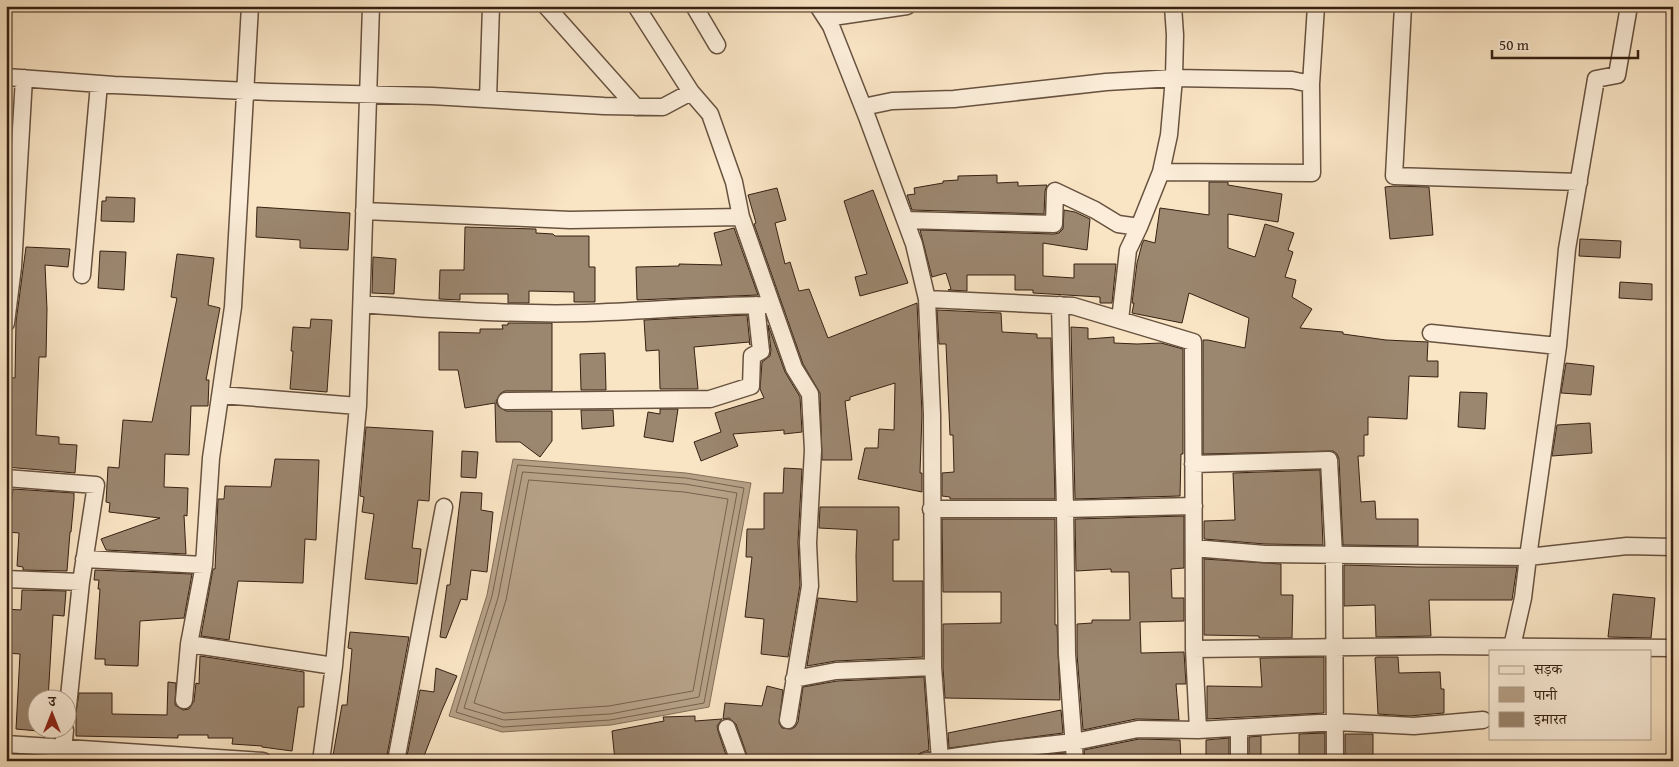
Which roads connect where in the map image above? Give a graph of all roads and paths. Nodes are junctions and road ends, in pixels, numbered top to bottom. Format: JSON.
{"nodes":[{"id":1,"x":250,"y":6,"type":"edge"},
{"id":2,"x":371,"y":6,"type":"edge"},
{"id":3,"x":491,"y":6,"type":"edge"},
{"id":4,"x":546,"y":6,"type":"edge"},
{"id":5,"x":636,"y":6,"type":"edge"},
{"id":6,"x":694,"y":6,"type":"edge"},
{"id":7,"x":907,"y":6,"type":"edge"},
{"id":8,"x":1173,"y":6,"type":"edge"},
{"id":9,"x":1316,"y":6,"type":"edge"},
{"id":10,"x":1403,"y":6,"type":"edge"},
{"id":11,"x":1629,"y":6,"type":"edge"},
{"id":12,"x":822,"y":12,"type":"edge"},
{"id":13,"x":717,"y":44,"type":"dead end"},
{"id":14,"x":6,"y":77,"type":"edge"},
{"id":15,"x":24,"y":78,"type":"junction"},
{"id":16,"x":1174,"y":78,"type":"junction"},
{"id":17,"x":99,"y":84,"type":"junction"},
{"id":18,"x":1311,"y":84,"type":"junction"},
{"id":19,"x":244,"y":91,"type":"junction"},
{"id":20,"x":691,"y":92,"type":"junction"},
{"id":21,"x":368,"y":94,"type":"junction"},
{"id":22,"x":488,"y":99,"type":"junction"},
{"id":23,"x":636,"y":107,"type":"junction"},
{"id":24,"x":863,"y":107,"type":"junction"},
{"id":25,"x":1161,"y":172,"type":"junction"},
{"id":26,"x":1579,"y":182,"type":"junction"},
{"id":27,"x":364,"y":211,"type":"junction"},
{"id":28,"x":742,"y":217,"type":"junction"},
{"id":29,"x":905,"y":220,"type":"junction"},
{"id":30,"x":1139,"y":227,"type":"junction"},
{"id":31,"x":82,"y":275,"type":"dead end"},
{"id":32,"x":926,"y":299,"type":"junction"},
{"id":33,"x":362,"y":304,"type":"junction"},
{"id":34,"x":764,"y":305,"type":"junction"},
{"id":35,"x":1060,"y":305,"type":"junction"},
{"id":36,"x":1120,"y":320,"type":"junction"},
{"id":37,"x":6,"y":323,"type":"edge"},
{"id":38,"x":1431,"y":333,"type":"dead end"},
{"id":39,"x":1558,"y":346,"type":"junction"},
{"id":40,"x":221,"y":395,"type":"junction"},
{"id":41,"x":506,"y":401,"type":"dead end"},
{"id":42,"x":358,"y":406,"type":"junction"},
{"id":43,"x":1193,"y":464,"type":"junction"},
{"id":44,"x":6,"y":478,"type":"edge"},
{"id":45,"x":444,"y":506,"type":"dead end"},
{"id":46,"x":1194,"y":506,"type":"junction"},
{"id":47,"x":931,"y":509,"type":"junction"},
{"id":48,"x":1065,"y":509,"type":"junction"},
{"id":49,"x":1673,"y":547,"type":"edge"},
{"id":50,"x":1194,"y":548,"type":"junction"},
{"id":51,"x":1334,"y":555,"type":"junction"},
{"id":52,"x":1528,"y":557,"type":"junction"},
{"id":53,"x":84,"y":558,"type":"junction"},
{"id":54,"x":204,"y":565,"type":"junction"},
{"id":55,"x":6,"y":579,"type":"edge"},
{"id":56,"x":81,"y":582,"type":"junction"},
{"id":57,"x":189,"y":644,"type":"junction"},
{"id":58,"x":1335,"y":648,"type":"junction"},
{"id":59,"x":1673,"y":648,"type":"edge"},
{"id":60,"x":1194,"y":649,"type":"junction"},
{"id":61,"x":1512,"y":649,"type":"edge"},
{"id":62,"x":334,"y":666,"type":"junction"},
{"id":63,"x":933,"y":667,"type":"junction"},
{"id":64,"x":794,"y":679,"type":"junction"},
{"id":65,"x":70,"y":690,"type":"edge"},
{"id":66,"x":184,"y":700,"type":"dead end"},
{"id":67,"x":788,"y":720,"type":"dead end"},
{"id":68,"x":1483,"y":720,"type":"dead end"},
{"id":69,"x":1336,"y":722,"type":"junction"},
{"id":70,"x":727,"y":728,"type":"dead end"},
{"id":71,"x":1238,"y":728,"type":"junction"},
{"id":72,"x":1198,"y":730,"type":"junction"},
{"id":73,"x":64,"y":740,"type":"edge"},
{"id":74,"x":1074,"y":742,"type":"junction"},
{"id":75,"x":6,"y":744,"type":"edge"},
{"id":76,"x":63,"y":754,"type":"edge"},
{"id":77,"x":933,"y":760,"type":"edge"},
{"id":78,"x":263,"y":761,"type":"edge"},
{"id":79,"x":322,"y":761,"type":"edge"},
{"id":80,"x":396,"y":761,"type":"edge"},
{"id":81,"x":739,"y":761,"type":"edge"},
{"id":82,"x":1075,"y":761,"type":"edge"},
{"id":83,"x":1239,"y":761,"type":"edge"},
{"id":84,"x":1335,"y":761,"type":"edge"}],
"edges":[{"from":1,"to":19,"type":"street"},
{"from":2,"to":21,"type":"street"},
{"from":3,"to":22,"type":"street"},
{"from":4,"to":23,"type":"street"},
{"from":5,"to":20,"type":"street"},
{"from":6,"to":13,"type":"street"},
{"from":7,"to":12,"type":"street"},
{"from":8,"to":16,"type":"street"},
{"from":9,"to":18,"type":"street"},
{"from":10,"to":26,"type":"street"},
{"from":11,"to":26,"type":"street"},
{"from":12,"to":24,"type":"street"},
{"from":14,"to":15,"type":"street"},
{"from":15,"to":17,"type":"street"},
{"from":15,"to":37,"type":"street"},
{"from":16,"to":18,"type":"street"},
{"from":16,"to":24,"type":"street"},
{"from":16,"to":25,"type":"street"},
{"from":17,"to":19,"type":"street"},
{"from":17,"to":31,"type":"street"},
{"from":18,"to":25,"type":"street"},
{"from":19,"to":21,"type":"street"},
{"from":19,"to":40,"type":"street"},
{"from":20,"to":23,"type":"street"},
{"from":20,"to":28,"type":"street"},
{"from":21,"to":22,"type":"street"},
{"from":21,"to":27,"type":"street"},
{"from":22,"to":23,"type":"street"},
{"from":24,"to":29,"type":"street"},
{"from":25,"to":30,"type":"street"},
{"from":26,"to":39,"type":"street"},
{"from":27,"to":28,"type":"street"},
{"from":27,"to":33,"type":"street"},
{"from":28,"to":34,"type":"street"},
{"from":29,"to":30,"type":"street"},
{"from":29,"to":32,"type":"street"},
{"from":30,"to":36,"type":"street"},
{"from":32,"to":35,"type":"street"},
{"from":32,"to":47,"type":"street"},
{"from":33,"to":34,"type":"street"},
{"from":33,"to":42,"type":"street"},
{"from":34,"to":41,"type":"street"},
{"from":34,"to":64,"type":"street"},
{"from":35,"to":36,"type":"street"},
{"from":35,"to":48,"type":"street"},
{"from":36,"to":43,"type":"street"},
{"from":38,"to":39,"type":"street"},
{"from":39,"to":52,"type":"street"},
{"from":40,"to":42,"type":"street"},
{"from":40,"to":54,"type":"street"},
{"from":42,"to":62,"type":"street"},
{"from":43,"to":46,"type":"street"},
{"from":43,"to":51,"type":"street"},
{"from":44,"to":53,"type":"street"},
{"from":45,"to":80,"type":"street"},
{"from":46,"to":48,"type":"street"},
{"from":46,"to":50,"type":"street"},
{"from":47,"to":48,"type":"street"},
{"from":47,"to":63,"type":"street"},
{"from":48,"to":74,"type":"street"},
{"from":49,"to":52,"type":"street"},
{"from":50,"to":51,"type":"street"},
{"from":50,"to":60,"type":"street"},
{"from":51,"to":52,"type":"street"},
{"from":51,"to":58,"type":"street"},
{"from":52,"to":61,"type":"street"},
{"from":53,"to":54,"type":"street"},
{"from":53,"to":56,"type":"street"},
{"from":54,"to":57,"type":"street"},
{"from":55,"to":56,"type":"street"},
{"from":56,"to":65,"type":"street"},
{"from":57,"to":62,"type":"street"},
{"from":57,"to":66,"type":"street"},
{"from":58,"to":60,"type":"street"},
{"from":58,"to":61,"type":"street"},
{"from":58,"to":69,"type":"street"},
{"from":59,"to":61,"type":"street"},
{"from":60,"to":72,"type":"street"},
{"from":62,"to":79,"type":"street"},
{"from":63,"to":64,"type":"street"},
{"from":63,"to":77,"type":"street"},
{"from":64,"to":67,"type":"street"},
{"from":68,"to":69,"type":"street"},
{"from":69,"to":71,"type":"street"},
{"from":69,"to":84,"type":"street"},
{"from":70,"to":81,"type":"street"},
{"from":71,"to":72,"type":"street"},
{"from":71,"to":83,"type":"street"},
{"from":72,"to":74,"type":"street"},
{"from":73,"to":76,"type":"street"},
{"from":74,"to":77,"type":"street"},
{"from":74,"to":82,"type":"street"},
{"from":75,"to":76,"type":"street"},
{"from":76,"to":78,"type":"street"}]}
